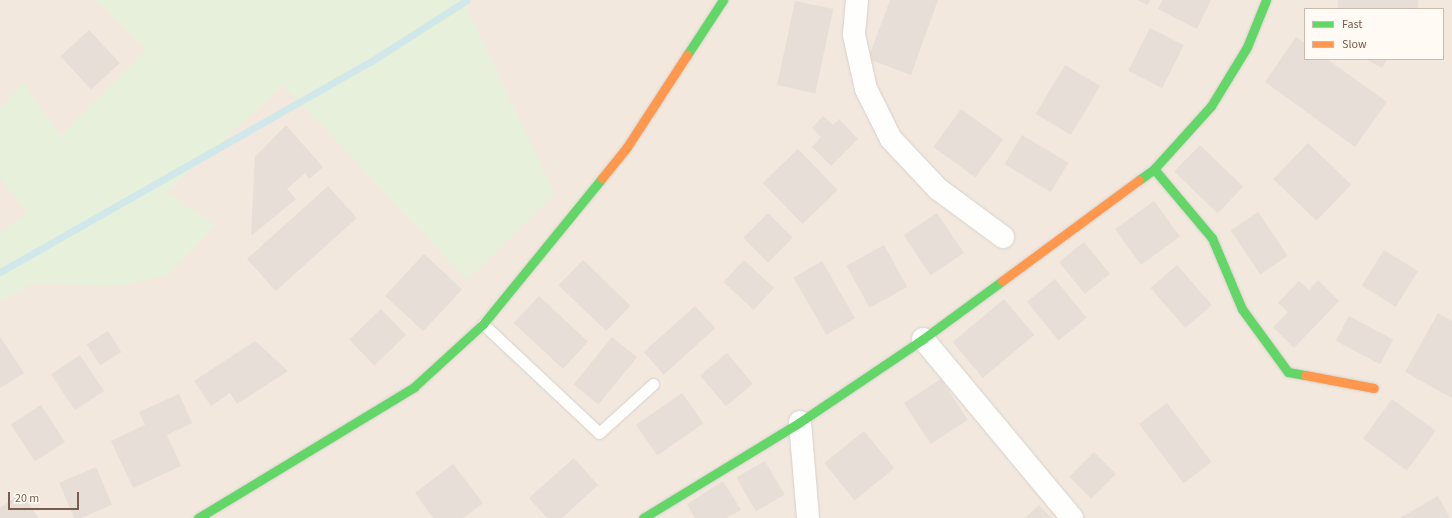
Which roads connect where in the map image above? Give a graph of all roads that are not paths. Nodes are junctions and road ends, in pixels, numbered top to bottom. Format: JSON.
{"nodes":[{"id":1,"x":723,"y":0,"type":"edge"},
{"id":2,"x":857,"y":0,"type":"edge"},
{"id":3,"x":1266,"y":0,"type":"edge"},
{"id":4,"x":1154,"y":169,"type":"junction"},
{"id":5,"x":1003,"y":237,"type":"dead end"},
{"id":6,"x":483,"y":324,"type":"junction"},
{"id":7,"x":922,"y":340,"type":"junction"},
{"id":8,"x":653,"y":384,"type":"dead end"},
{"id":9,"x":1374,"y":388,"type":"dead end"},
{"id":10,"x":800,"y":422,"type":"junction"},
{"id":11,"x":198,"y":518,"type":"edge"},
{"id":12,"x":643,"y":518,"type":"edge"},
{"id":13,"x":808,"y":518,"type":"edge"},
{"id":14,"x":1072,"y":518,"type":"edge"}],
"edges":[{"from":1,"to":6,"type":"street"},
{"from":2,"to":5,"type":"street"},
{"from":3,"to":4,"type":"street"},
{"from":4,"to":7,"type":"street"},
{"from":4,"to":9,"type":"street"},
{"from":6,"to":8,"type":"lane"},
{"from":6,"to":11,"type":"street"},
{"from":7,"to":10,"type":"street"},
{"from":7,"to":14,"type":"street"},
{"from":10,"to":12,"type":"street"},
{"from":10,"to":13,"type":"street"}]}
